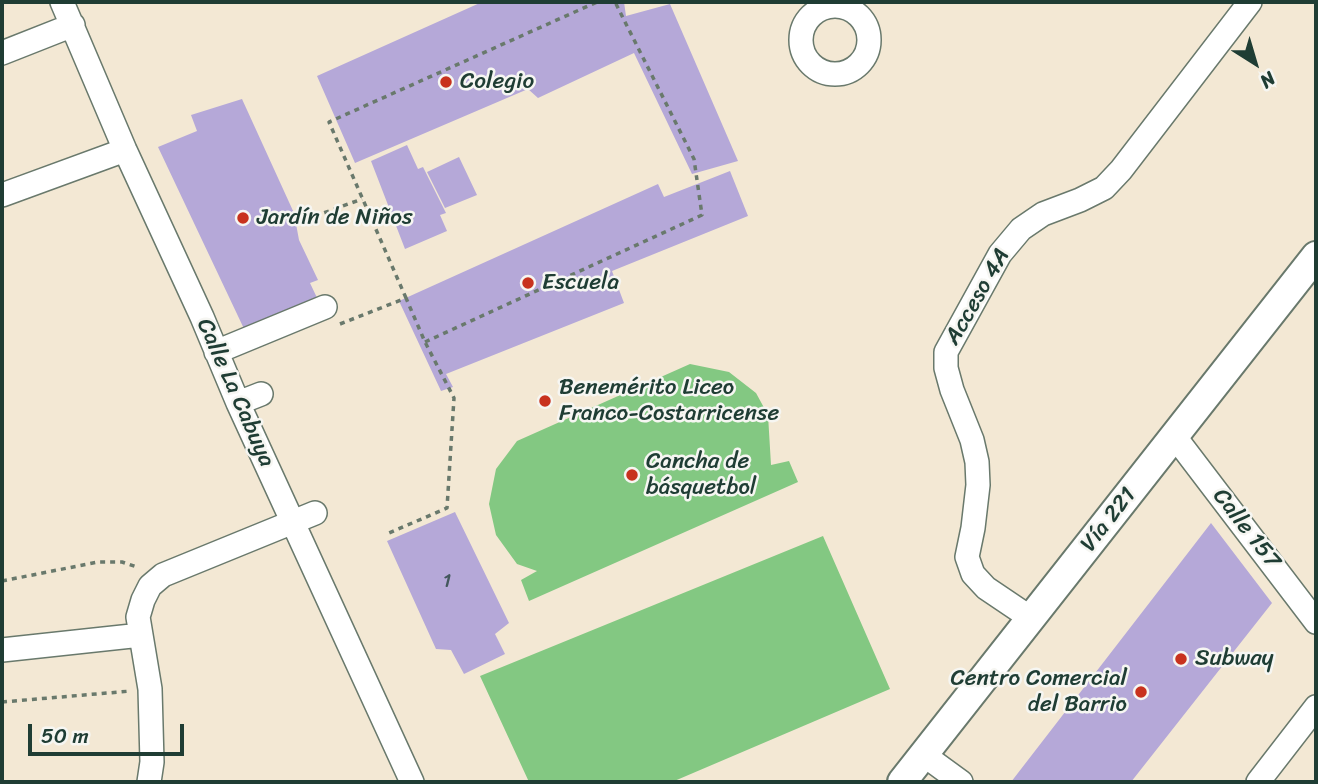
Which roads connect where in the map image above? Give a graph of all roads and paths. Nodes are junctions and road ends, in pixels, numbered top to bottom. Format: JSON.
{"nodes":[{"id":1,"x":62,"y":2,"type":"edge"},
{"id":2,"x":597,"y":2,"type":"edge"},
{"id":3,"x":615,"y":2,"type":"edge"},
{"id":4,"x":1250,"y":2,"type":"edge"},
{"id":5,"x":73,"y":25,"type":"junction"},
{"id":6,"x":2,"y":53,"type":"edge"},
{"id":7,"x":125,"y":150,"type":"junction"},
{"id":8,"x":2,"y":195,"type":"edge"},
{"id":9,"x":362,"y":199,"type":"junction"},
{"id":10,"x":296,"y":223,"type":"dead end"},
{"id":11,"x":1316,"y":257,"type":"edge"},
{"id":12,"x":406,"y":298,"type":"junction"},
{"id":13,"x":325,"y":307,"type":"dead end"},
{"id":14,"x":341,"y":324,"type":"dead end"},
{"id":15,"x":425,"y":342,"type":"junction"},
{"id":16,"x":216,"y":352,"type":"junction"},
{"id":17,"x":261,"y":394,"type":"dead end"},
{"id":18,"x":238,"y":403,"type":"junction"},
{"id":19,"x":1175,"y":437,"type":"junction"},
{"id":20,"x":315,"y":513,"type":"dead end"},
{"id":21,"x":292,"y":524,"type":"junction"},
{"id":22,"x":389,"y":533,"type":"dead end"},
{"id":23,"x":163,"y":575,"type":"junction"},
{"id":24,"x":2,"y":581,"type":"edge"},
{"id":25,"x":1032,"y":619,"type":"junction"},
{"id":26,"x":1316,"y":622,"type":"edge"},
{"id":27,"x":141,"y":635,"type":"junction"},
{"id":28,"x":2,"y":650,"type":"edge"},
{"id":29,"x":150,"y":690,"type":"junction"},
{"id":30,"x":2,"y":702,"type":"edge"},
{"id":31,"x":1316,"y":706,"type":"edge"},
{"id":32,"x":924,"y":755,"type":"junction"},
{"id":33,"x":149,"y":782,"type":"edge"},
{"id":34,"x":412,"y":782,"type":"edge"},
{"id":35,"x":902,"y":782,"type":"edge"},
{"id":36,"x":961,"y":782,"type":"edge"},
{"id":37,"x":1258,"y":782,"type":"edge"}],
"edges":[{"from":1,"to":5,"type":"street","name":"Calle La Cabuya"},
{"from":2,"to":9,"type":"path"},
{"from":3,"to":15,"type":"path"},
{"from":4,"to":25,"type":"street","name":"Acceso 4A"},
{"from":5,"to":6,"type":"street"},
{"from":5,"to":7,"type":"street","name":"Calle La Cabuya"},
{"from":7,"to":8,"type":"street"},
{"from":7,"to":16,"type":"street","name":"Calle La Cabuya"},
{"from":9,"to":10,"type":"path"},
{"from":9,"to":12,"type":"path"},
{"from":11,"to":19,"type":"main road","name":"Vía 221"},
{"from":12,"to":14,"type":"path"},
{"from":12,"to":15,"type":"path"},
{"from":13,"to":16,"type":"street"},
{"from":15,"to":22,"type":"path"},
{"from":16,"to":18,"type":"street","name":"Calle La Cabuya"},
{"from":17,"to":18,"type":"street"},
{"from":18,"to":21,"type":"street","name":"Calle La Cabuya"},
{"from":19,"to":25,"type":"main road","name":"Vía 221"},
{"from":19,"to":26,"type":"street","name":"Calle 157"},
{"from":20,"to":21,"type":"street"},
{"from":21,"to":23,"type":"street"},
{"from":21,"to":34,"type":"street","name":"Calle La Cabuya"},
{"from":23,"to":24,"type":"path"},
{"from":23,"to":27,"type":"street"},
{"from":25,"to":32,"type":"main road","name":"Vía 221"},
{"from":27,"to":28,"type":"street"},
{"from":27,"to":29,"type":"street"},
{"from":29,"to":30,"type":"path"},
{"from":29,"to":33,"type":"street"},
{"from":31,"to":37,"type":"street"},
{"from":32,"to":35,"type":"main road","name":"Vía 221"},
{"from":32,"to":36,"type":"street"}]}
